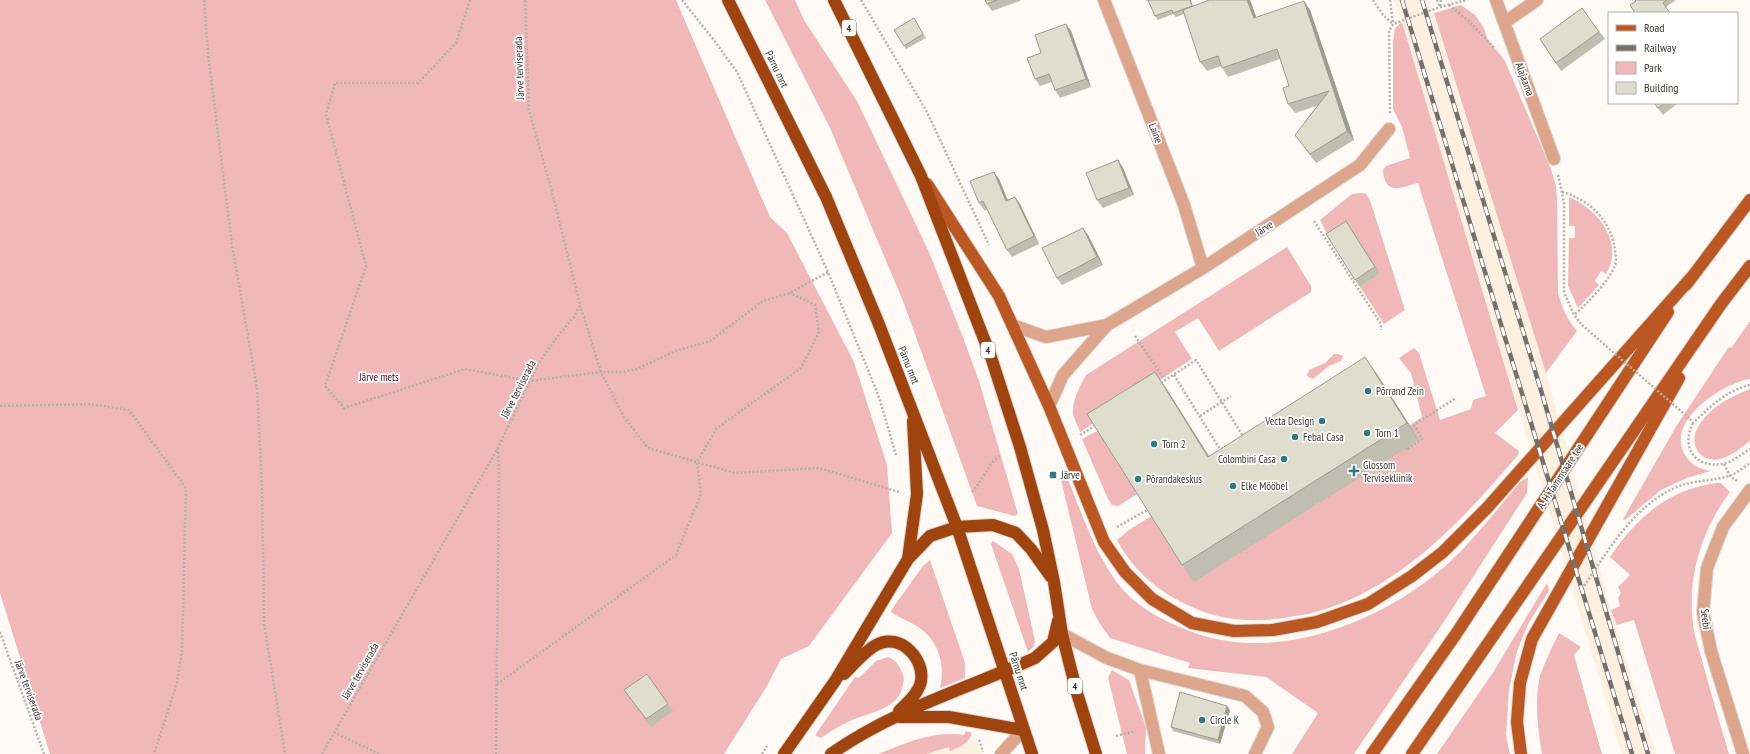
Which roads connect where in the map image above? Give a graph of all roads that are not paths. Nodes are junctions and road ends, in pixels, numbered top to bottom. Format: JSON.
{"nodes":[{"id":1,"x":728,"y":0,"type":"edge"},
{"id":2,"x":834,"y":0,"type":"edge"},
{"id":3,"x":1104,"y":0,"type":"edge"},
{"id":4,"x":1496,"y":0,"type":"edge"},
{"id":5,"x":1537,"y":0,"type":"edge"},
{"id":6,"x":1504,"y":22,"type":"junction"},
{"id":7,"x":1389,"y":129,"type":"road end"},
{"id":8,"x":1554,"y":158,"type":"road end"},
{"id":9,"x":921,"y":176,"type":"junction"},
{"id":10,"x":1750,"y":200,"type":"edge"},
{"id":11,"x":1750,"y":266,"type":"edge"},
{"id":12,"x":1203,"y":268,"type":"junction"},
{"id":13,"x":1690,"y":278,"type":"junction"},
{"id":14,"x":1721,"y":304,"type":"junction"},
{"id":15,"x":1012,"y":324,"type":"junction"},
{"id":16,"x":1107,"y":325,"type":"junction"},
{"id":17,"x":1049,"y":406,"type":"junction"},
{"id":18,"x":913,"y":410,"type":"junction"},
{"id":19,"x":1750,"y":490,"type":"edge"},
{"id":20,"x":957,"y":527,"type":"junction"},
{"id":21,"x":908,"y":559,"type":"junction"},
{"id":22,"x":1054,"y":582,"type":"junction"},
{"id":23,"x":1059,"y":616,"type":"junction"},
{"id":24,"x":1062,"y":634,"type":"junction"},
{"id":25,"x":1140,"y":670,"type":"junction"},
{"id":26,"x":1006,"y":671,"type":"junction"},
{"id":27,"x":835,"y":681,"type":"junction"},
{"id":28,"x":894,"y":716,"type":"junction"},
{"id":29,"x":1023,"y":730,"type":"junction"},
{"id":30,"x":784,"y":754,"type":"edge"},
{"id":31,"x":831,"y":754,"type":"edge"},
{"id":32,"x":1001,"y":754,"type":"edge"},
{"id":33,"x":1032,"y":754,"type":"edge"},
{"id":34,"x":1096,"y":754,"type":"edge"},
{"id":35,"x":1159,"y":754,"type":"edge"},
{"id":36,"x":1255,"y":754,"type":"edge"},
{"id":37,"x":1372,"y":754,"type":"edge"},
{"id":38,"x":1412,"y":754,"type":"edge"},
{"id":39,"x":1521,"y":754,"type":"edge"},
{"id":40,"x":1743,"y":754,"type":"edge"}],
"edges":[{"from":1,"to":18,"type":"highway","name":"Pärnu mnt"},
{"from":2,"to":9,"type":"highway","number":"4"},
{"from":3,"to":12,"type":"street","name":"Laine"},
{"from":4,"to":6,"type":"street","name":"Alajaama"},
{"from":5,"to":6,"type":"street"},
{"from":6,"to":8,"type":"street","name":"Alajaama"},
{"from":7,"to":12,"type":"street","name":"Järve"},
{"from":9,"to":15,"type":"main road"},
{"from":9,"to":22,"type":"highway","number":"4"},
{"from":10,"to":13,"type":"main road","name":"A. H. Tammsaare tee"},
{"from":11,"to":14,"type":"main road"},
{"from":12,"to":16,"type":"street","name":"Järve"},
{"from":13,"to":17,"type":"main road"},
{"from":13,"to":37,"type":"main road","name":"A. H. Tammsaare tee"},
{"from":14,"to":38,"type":"main road"},
{"from":14,"to":39,"type":"main road"},
{"from":15,"to":16,"type":"street","name":"Järve"},
{"from":15,"to":17,"type":"main road"},
{"from":16,"to":17,"type":"street","name":"Järve"},
{"from":18,"to":20,"type":"highway","name":"Pärnu mnt"},
{"from":18,"to":21,"type":"highway"},
{"from":19,"to":40,"type":"street","name":"Seebi"},
{"from":20,"to":21,"type":"highway"},
{"from":20,"to":22,"type":"highway"},
{"from":20,"to":26,"type":"highway","name":"Pärnu mnt"},
{"from":21,"to":27,"type":"highway"},
{"from":22,"to":23,"type":"highway","number":"4"},
{"from":23,"to":24,"type":"highway","number":"4"},
{"from":23,"to":26,"type":"highway"},
{"from":24,"to":25,"type":"street"},
{"from":24,"to":34,"type":"highway","number":"4"},
{"from":25,"to":35,"type":"street"},
{"from":25,"to":36,"type":"street"},
{"from":26,"to":28,"type":"highway"},
{"from":26,"to":29,"type":"highway","name":"Pärnu mnt"},
{"from":27,"to":28,"type":"highway"},
{"from":27,"to":30,"type":"highway"},
{"from":28,"to":29,"type":"highway"},
{"from":28,"to":31,"type":"highway"},
{"from":29,"to":32,"type":"street"},
{"from":29,"to":33,"type":"highway","name":"Pärnu mnt"}]}
